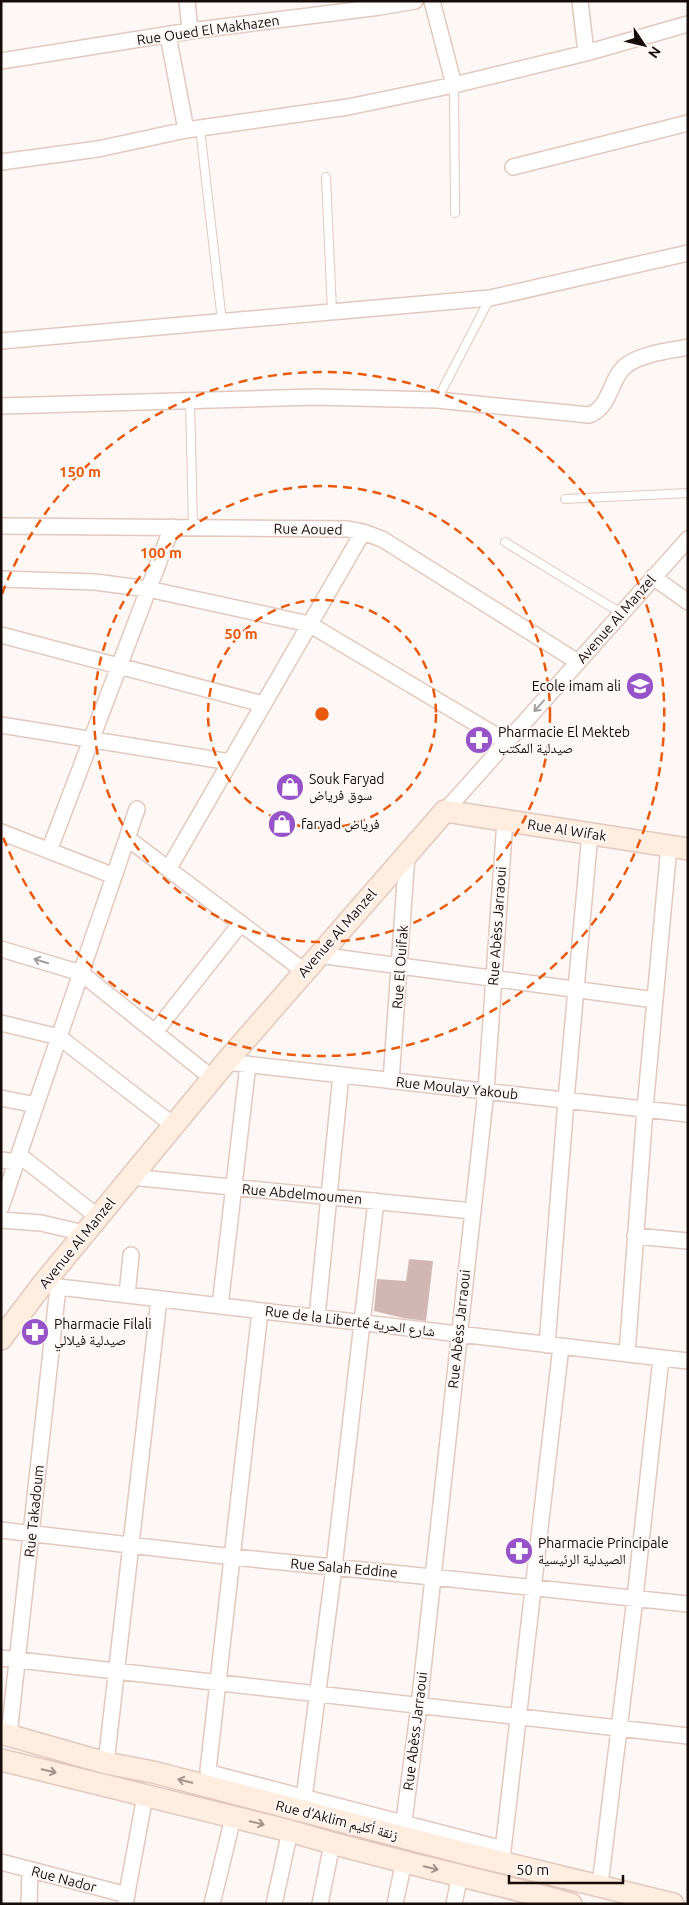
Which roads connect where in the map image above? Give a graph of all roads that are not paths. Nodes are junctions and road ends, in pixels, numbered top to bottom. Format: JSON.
{"nodes":[{"id":1,"x":187,"y":1,"type":"edge"},
{"id":2,"x":415,"y":1,"type":"edge"},
{"id":3,"x":432,"y":1,"type":"edge"},
{"id":4,"x":580,"y":1,"type":"edge"},
{"id":5,"x":688,"y":24,"type":"edge"},
{"id":6,"x":190,"y":31,"type":"junction"},
{"id":7,"x":168,"y":35,"type":"junction"},
{"id":8,"x":586,"y":53,"type":"junction"},
{"id":9,"x":1,"y":62,"type":"edge"},
{"id":10,"x":454,"y":85,"type":"junction"},
{"id":11,"x":688,"y":123,"type":"edge"},
{"id":12,"x":193,"y":129,"type":"junction"},
{"id":13,"x":1,"y":162,"type":"edge"},
{"id":14,"x":513,"y":167,"type":"dead end"},
{"id":15,"x":326,"y":177,"type":"dead end"},
{"id":16,"x":455,"y":213,"type":"dead end"},
{"id":17,"x":688,"y":253,"type":"edge"},
{"id":18,"x":490,"y":298,"type":"junction"},
{"id":19,"x":332,"y":311,"type":"junction"},
{"id":20,"x":222,"y":321,"type":"junction"},
{"id":21,"x":1,"y":340,"type":"edge"},
{"id":22,"x":688,"y":347,"type":"edge"},
{"id":23,"x":190,"y":400,"type":"junction"},
{"id":24,"x":437,"y":400,"type":"junction"},
{"id":25,"x":1,"y":406,"type":"edge"},
{"id":26,"x":688,"y":493,"type":"edge"},
{"id":27,"x":564,"y":499,"type":"dead end"},
{"id":28,"x":1,"y":526,"type":"edge"},
{"id":29,"x":172,"y":527,"type":"junction"},
{"id":30,"x":193,"y":527,"type":"junction"},
{"id":31,"x":363,"y":532,"type":"junction"},
{"id":32,"x":688,"y":538,"type":"edge"},
{"id":33,"x":505,"y":542,"type":"dead end"},
{"id":34,"x":653,"y":577,"type":"junction"},
{"id":35,"x":1,"y":579,"type":"edge"},
{"id":36,"x":148,"y":589,"type":"junction"},
{"id":37,"x":688,"y":602,"type":"edge"},
{"id":38,"x":621,"y":613,"type":"junction"},
{"id":39,"x":310,"y":624,"type":"junction"},
{"id":40,"x":1,"y":635,"type":"edge"},
{"id":41,"x":578,"y":662,"type":"junction"},
{"id":42,"x":119,"y":666,"type":"junction"},
{"id":43,"x":264,"y":704,"type":"junction"},
{"id":44,"x":1,"y":726,"type":"edge"},
{"id":45,"x":91,"y":740,"type":"junction"},
{"id":46,"x":507,"y":742,"type":"junction"},
{"id":47,"x":230,"y":762,"type":"junction"},
{"id":48,"x":137,"y":809,"type":"dead end"},
{"id":49,"x":445,"y":811,"type":"junction"},
{"id":50,"x":505,"y":820,"type":"junction"},
{"id":51,"x":1,"y":832,"type":"edge"},
{"id":52,"x":590,"y":833,"type":"junction"},
{"id":53,"x":128,"y":838,"type":"junction"},
{"id":54,"x":678,"y":847,"type":"edge"},
{"id":55,"x":50,"y":851,"type":"junction"},
{"id":56,"x":407,"y":854,"type":"junction"},
{"id":57,"x":169,"y":868,"type":"junction"},
{"id":58,"x":114,"y":876,"type":"junction"},
{"id":59,"x":240,"y":922,"type":"junction"},
{"id":60,"x":1,"y":949,"type":"edge"},
{"id":61,"x":311,"y":963,"type":"junction"},
{"id":62,"x":400,"y":966,"type":"junction"},
{"id":63,"x":81,"y":973,"type":"junction"},
{"id":64,"x":494,"y":978,"type":"junction"},
{"id":65,"x":576,"y":990,"type":"junction"},
{"id":66,"x":655,"y":1000,"type":"junction"},
{"id":67,"x":1,"y":1023,"type":"edge"},
{"id":68,"x":154,"y":1032,"type":"junction"},
{"id":69,"x":59,"y":1037,"type":"junction"},
{"id":70,"x":248,"y":1064,"type":"junction"},
{"id":71,"x":219,"y":1070,"type":"junction"},
{"id":72,"x":341,"y":1075,"type":"junction"},
{"id":73,"x":391,"y":1080,"type":"junction"},
{"id":74,"x":486,"y":1091,"type":"junction"},
{"id":75,"x":1,"y":1098,"type":"edge"},
{"id":76,"x":566,"y":1100,"type":"junction"},
{"id":77,"x":36,"y":1105,"type":"junction"},
{"id":78,"x":645,"y":1109,"type":"junction"},
{"id":79,"x":688,"y":1114,"type":"edge"},
{"id":80,"x":173,"y":1125,"type":"junction"},
{"id":81,"x":18,"y":1159,"type":"junction"},
{"id":82,"x":1,"y":1160,"type":"edge"},
{"id":83,"x":131,"y":1177,"type":"junction"},
{"id":84,"x":235,"y":1188,"type":"junction"},
{"id":85,"x":330,"y":1197,"type":"junction"},
{"id":86,"x":376,"y":1201,"type":"junction"},
{"id":87,"x":1,"y":1207,"type":"edge"},
{"id":88,"x":472,"y":1211,"type":"junction"},
{"id":89,"x":98,"y":1217,"type":"junction"},
{"id":90,"x":1,"y":1220,"type":"edge"},
{"id":91,"x":84,"y":1234,"type":"junction"},
{"id":92,"x":636,"y":1236,"type":"junction"},
{"id":93,"x":688,"y":1241,"type":"edge"},
{"id":94,"x":131,"y":1255,"type":"dead end"},
{"id":95,"x":50,"y":1286,"type":"junction"},
{"id":96,"x":127,"y":1295,"type":"junction"},
{"id":97,"x":159,"y":1299,"type":"junction"},
{"id":98,"x":220,"y":1306,"type":"junction"},
{"id":99,"x":260,"y":1311,"type":"junction"},
{"id":100,"x":317,"y":1318,"type":"junction"},
{"id":101,"x":361,"y":1323,"type":"junction"},
{"id":102,"x":459,"y":1334,"type":"junction"},
{"id":103,"x":1,"y":1339,"type":"edge"},
{"id":104,"x":554,"y":1346,"type":"junction"},
{"id":105,"x":627,"y":1354,"type":"junction"},
{"id":106,"x":661,"y":1358,"type":"junction"},
{"id":107,"x":688,"y":1362,"type":"edge"},
{"id":108,"x":1,"y":1530,"type":"edge"},
{"id":109,"x":32,"y":1534,"type":"junction"},
{"id":110,"x":132,"y":1546,"type":"junction"},
{"id":111,"x":232,"y":1558,"type":"junction"},
{"id":112,"x":334,"y":1567,"type":"junction"},
{"id":113,"x":432,"y":1577,"type":"junction"},
{"id":114,"x":533,"y":1588,"type":"junction"},
{"id":115,"x":635,"y":1598,"type":"junction"},
{"id":116,"x":688,"y":1604,"type":"edge"},
{"id":117,"x":1,"y":1658,"type":"edge"},
{"id":118,"x":18,"y":1660,"type":"junction"},
{"id":119,"x":118,"y":1671,"type":"junction"},
{"id":120,"x":219,"y":1683,"type":"junction"},
{"id":121,"x":317,"y":1694,"type":"junction"},
{"id":122,"x":419,"y":1706,"type":"junction"},
{"id":123,"x":518,"y":1717,"type":"junction"},
{"id":124,"x":619,"y":1728,"type":"junction"},
{"id":125,"x":5,"y":1734,"type":"edge"},
{"id":126,"x":688,"y":1736,"type":"edge"},
{"id":127,"x":1,"y":1760,"type":"edge"},
{"id":128,"x":106,"y":1763,"type":"junction"},
{"id":129,"x":145,"y":1796,"type":"junction"},
{"id":130,"x":304,"y":1804,"type":"junction"},
{"id":131,"x":233,"y":1818,"type":"junction"},
{"id":132,"x":403,"y":1830,"type":"junction"},
{"id":133,"x":290,"y":1831,"type":"junction"},
{"id":134,"x":332,"y":1844,"type":"junction"},
{"id":135,"x":502,"y":1855,"type":"junction"},
{"id":136,"x":404,"y":1861,"type":"junction"},
{"id":137,"x":1,"y":1862,"type":"edge"},
{"id":138,"x":30,"y":1870,"type":"junction"},
{"id":139,"x":460,"y":1875,"type":"junction"},
{"id":140,"x":600,"y":1885,"type":"junction"},
{"id":141,"x":126,"y":1900,"type":"edge"},
{"id":142,"x":29,"y":1904,"type":"edge"},
{"id":143,"x":212,"y":1904,"type":"edge"},
{"id":144,"x":274,"y":1904,"type":"edge"},
{"id":145,"x":320,"y":1904,"type":"edge"},
{"id":146,"x":395,"y":1904,"type":"edge"},
{"id":147,"x":454,"y":1904,"type":"edge"},
{"id":148,"x":570,"y":1904,"type":"edge"},
{"id":149,"x":673,"y":1904,"type":"edge"}],
"edges":[{"from":1,"to":6,"type":"street"},
{"from":2,"to":6,"type":"street","name":"Rue Oued El Makhazen"},
{"from":3,"to":10,"type":"street"},
{"from":4,"to":8,"type":"street"},
{"from":5,"to":8,"type":"street"},
{"from":6,"to":7,"type":"street","name":"Rue Oued El Makhazen"},
{"from":7,"to":9,"type":"street","name":"Rue Oued El Makhazen"},
{"from":7,"to":12,"type":"street"},
{"from":8,"to":10,"type":"street"},
{"from":10,"to":12,"type":"street"},
{"from":10,"to":16,"type":"lane"},
{"from":11,"to":14,"type":"street"},
{"from":12,"to":13,"type":"street"},
{"from":12,"to":20,"type":"lane"},
{"from":15,"to":19,"type":"lane"},
{"from":17,"to":18,"type":"street"},
{"from":18,"to":19,"type":"street"},
{"from":18,"to":24,"type":"lane"},
{"from":19,"to":20,"type":"street"},
{"from":20,"to":21,"type":"street"},
{"from":22,"to":24,"type":"street"},
{"from":23,"to":24,"type":"street"},
{"from":23,"to":25,"type":"street"},
{"from":23,"to":30,"type":"lane"},
{"from":26,"to":27,"type":"lane"},
{"from":28,"to":29,"type":"street","name":"Rue Aoued"},
{"from":29,"to":30,"type":"street","name":"Rue Aoued"},
{"from":29,"to":36,"type":"street"},
{"from":30,"to":31,"type":"street","name":"Rue Aoued"},
{"from":31,"to":39,"type":"street"},
{"from":31,"to":41,"type":"street","name":"Rue Aoued"},
{"from":32,"to":34,"type":"street","name":"Avenue Al Manzel"},
{"from":33,"to":38,"type":"lane"},
{"from":34,"to":37,"type":"street"},
{"from":34,"to":38,"type":"street","name":"Avenue Al Manzel"},
{"from":35,"to":36,"type":"street"},
{"from":36,"to":39,"type":"street"},
{"from":36,"to":42,"type":"street"},
{"from":38,"to":41,"type":"street","name":"Avenue Al Manzel"},
{"from":39,"to":43,"type":"street"},
{"from":39,"to":46,"type":"street"},
{"from":40,"to":42,"type":"street"},
{"from":41,"to":46,"type":"street","name":"Avenue Al Manzel","one_way":true},
{"from":42,"to":43,"type":"street"},
{"from":42,"to":45,"type":"street"},
{"from":43,"to":47,"type":"street"},
{"from":44,"to":45,"type":"street"},
{"from":45,"to":47,"type":"street"},
{"from":45,"to":55,"type":"street"},
{"from":46,"to":49,"type":"street","name":"Avenue Al Manzel"},
{"from":47,"to":57,"type":"street"},
{"from":48,"to":53,"type":"street"},
{"from":49,"to":50,"type":"street","name":"Rue Al Wifak"},
{"from":49,"to":56,"type":"street","name":"Avenue Al Manzel"},
{"from":50,"to":52,"type":"street","name":"Rue Al Wifak"},
{"from":50,"to":64,"type":"street","name":"Rue Abèss Jarraoui"},
{"from":51,"to":55,"type":"street"},
{"from":52,"to":54,"type":"street","name":"Rue Al Wifak"},
{"from":52,"to":65,"type":"street"},
{"from":53,"to":57,"type":"street"},
{"from":53,"to":58,"type":"street"},
{"from":54,"to":66,"type":"street"},
{"from":55,"to":58,"type":"street"},
{"from":56,"to":61,"type":"street","name":"Avenue Al Manzel"},
{"from":56,"to":62,"type":"street","name":"Rue El Ouifak"},
{"from":57,"to":59,"type":"street"},
{"from":58,"to":63,"type":"street"},
{"from":59,"to":61,"type":"street"},
{"from":59,"to":68,"type":"street"},
{"from":63,"to":60,"type":"street","one_way":true},
{"from":61,"to":62,"type":"street"},
{"from":61,"to":71,"type":"street","name":"Avenue Al Manzel"},
{"from":62,"to":64,"type":"street"},
{"from":62,"to":73,"type":"street","name":"Rue El Ouifak"},
{"from":63,"to":68,"type":"street"},
{"from":63,"to":69,"type":"street"},
{"from":64,"to":65,"type":"street"},
{"from":64,"to":74,"type":"street","name":"Rue Abèss Jarraoui"},
{"from":65,"to":66,"type":"street"},
{"from":65,"to":76,"type":"street"},
{"from":66,"to":78,"type":"street"},
{"from":67,"to":69,"type":"street"},
{"from":68,"to":71,"type":"street"},
{"from":69,"to":77,"type":"street"},
{"from":69,"to":80,"type":"street"},
{"from":70,"to":71,"type":"street","name":"Rue Moulay Yakoub"},
{"from":70,"to":72,"type":"street","name":"Rue Moulay Yakoub"},
{"from":70,"to":84,"type":"street"},
{"from":71,"to":80,"type":"street","name":"Avenue Al Manzel"},
{"from":72,"to":73,"type":"street","name":"Rue Moulay Yakoub"},
{"from":72,"to":85,"type":"street"},
{"from":73,"to":74,"type":"street","name":"Rue Moulay Yakoub"},
{"from":74,"to":76,"type":"street","name":"Rue Moulay Yakoub"},
{"from":74,"to":88,"type":"street","name":"Rue Abèss Jarraoui"},
{"from":75,"to":77,"type":"street"},
{"from":76,"to":78,"type":"street","name":"Rue Moulay Yakoub"},
{"from":76,"to":104,"type":"street"},
{"from":77,"to":81,"type":"street"},
{"from":78,"to":79,"type":"street","name":"Rue Moulay Yakoub"},
{"from":78,"to":92,"type":"street"},
{"from":80,"to":83,"type":"street","name":"Avenue Al Manzel"},
{"from":81,"to":82,"type":"street"},
{"from":81,"to":87,"type":"street"},
{"from":81,"to":89,"type":"street"},
{"from":83,"to":84,"type":"street","name":"Rue Abdelmoumen"},
{"from":83,"to":89,"type":"street","name":"Avenue Al Manzel"},
{"from":84,"to":85,"type":"street","name":"Rue Abdelmoumen"},
{"from":84,"to":98,"type":"street"},
{"from":85,"to":86,"type":"street","name":"Rue Abdelmoumen"},
{"from":85,"to":100,"type":"street"},
{"from":86,"to":88,"type":"street","name":"Rue Abdelmoumen"},
{"from":86,"to":101,"type":"street"},
{"from":88,"to":102,"type":"street","name":"Rue Abèss Jarraoui"},
{"from":89,"to":91,"type":"street","name":"Avenue Al Manzel"},
{"from":90,"to":91,"type":"street"},
{"from":91,"to":95,"type":"street","name":"Avenue Al Manzel"},
{"from":92,"to":93,"type":"street"},
{"from":92,"to":105,"type":"street"},
{"from":94,"to":96,"type":"street"},
{"from":95,"to":96,"type":"street","name":"Rue de la Liberté شارع الحرية"},
{"from":95,"to":103,"type":"street","name":"Avenue Al Manzel"},
{"from":95,"to":109,"type":"street","name":"Rue Takadoum"},
{"from":96,"to":97,"type":"street","name":"Rue de la Liberté شارع الحرية"},
{"from":97,"to":98,"type":"street","name":"Rue de la Liberté شارع الحرية"},
{"from":97,"to":110,"type":"street"},
{"from":98,"to":99,"type":"street","name":"Rue de la Liberté شارع الحرية"},
{"from":99,"to":100,"type":"street","name":"Rue de la Liberté شارع الحرية"},
{"from":99,"to":111,"type":"street"},
{"from":100,"to":101,"type":"street","name":"Rue de la Liberté شارع الحرية"},
{"from":101,"to":102,"type":"street","name":"Rue de la Liberté شارع الحرية"},
{"from":101,"to":112,"type":"street"},
{"from":102,"to":104,"type":"street","name":"Rue de la Liberté شارع الحرية"},
{"from":102,"to":113,"type":"street","name":"Rue Abèss Jarraoui"},
{"from":104,"to":105,"type":"street","name":"Rue de la Liberté شارع الحرية"},
{"from":104,"to":114,"type":"street"},
{"from":105,"to":106,"type":"street","name":"Rue de la Liberté شارع الحرية"},
{"from":106,"to":107,"type":"street","name":"Rue de la Liberté شارع الحرية"},
{"from":106,"to":115,"type":"street"},
{"from":108,"to":109,"type":"street","name":"Rue Salah Eddine"},
{"from":109,"to":110,"type":"street","name":"Rue Salah Eddine"},
{"from":109,"to":118,"type":"street","name":"Rue Takadoum"},
{"from":110,"to":111,"type":"street","name":"Rue Salah Eddine"},
{"from":110,"to":119,"type":"street"},
{"from":111,"to":112,"type":"street","name":"Rue Salah Eddine"},
{"from":111,"to":120,"type":"street"},
{"from":112,"to":113,"type":"street","name":"Rue Salah Eddine"},
{"from":112,"to":121,"type":"street"},
{"from":113,"to":114,"type":"street","name":"Rue Salah Eddine"},
{"from":113,"to":122,"type":"street","name":"Rue Abèss Jarraoui"},
{"from":114,"to":115,"type":"street","name":"Rue Salah Eddine"},
{"from":114,"to":123,"type":"street"},
{"from":115,"to":116,"type":"street","name":"Rue Salah Eddine"},
{"from":115,"to":124,"type":"street"},
{"from":117,"to":118,"type":"street"},
{"from":118,"to":119,"type":"street"},
{"from":118,"to":125,"type":"street","name":"Rue Takadoum"},
{"from":119,"to":120,"type":"street"},
{"from":119,"to":128,"type":"street"},
{"from":120,"to":121,"type":"street"},
{"from":120,"to":130,"type":"street"},
{"from":121,"to":122,"type":"street"},
{"from":121,"to":130,"type":"street"},
{"from":122,"to":123,"type":"street"},
{"from":122,"to":132,"type":"street","name":"Rue Abèss Jarraoui"},
{"from":123,"to":124,"type":"street"},
{"from":123,"to":135,"type":"street"},
{"from":124,"to":126,"type":"street"},
{"from":124,"to":140,"type":"street"},
{"from":125,"to":128,"type":"street","name":"Rue d’Aklim زنقة أكليم"},
{"from":127,"to":129,"type":"street","name":"Rue d’Aklim زنقة أكليم","one_way":true},
{"from":130,"to":128,"type":"street","name":"Rue d’Aklim زنقة أكليم","one_way":true},
{"from":129,"to":131,"type":"street","name":"Rue d’Aklim زنقة أكليم"},
{"from":129,"to":141,"type":"street"},
{"from":130,"to":132,"type":"street","name":"Rue d’Aklim زنقة أكليم"},
{"from":131,"to":133,"type":"street","name":"Rue d’Aklim زنقة أكليم","one_way":true},
{"from":131,"to":143,"type":"street"},
{"from":132,"to":135,"type":"street","name":"Rue d’Aklim زنقة أكليم"},
{"from":133,"to":134,"type":"street","name":"Rue d’Aklim زنقة أكليم"},
{"from":133,"to":144,"type":"street"},
{"from":134,"to":136,"type":"street","name":"Rue d’Aklim زنقة أكليم"},
{"from":134,"to":145,"type":"street"},
{"from":135,"to":140,"type":"street","name":"Rue d’Aklim زنقة أكليم"},
{"from":136,"to":139,"type":"street","name":"Rue d’Aklim زنقة أكليم","one_way":true},
{"from":136,"to":146,"type":"street"},
{"from":137,"to":138,"type":"street","name":"Rue Nador"},
{"from":138,"to":141,"type":"street","name":"Rue Nador"},
{"from":138,"to":142,"type":"street"},
{"from":139,"to":147,"type":"street"},
{"from":139,"to":148,"type":"street","name":"Rue d’Aklim زنقة أكليم"},
{"from":140,"to":149,"type":"street","name":"Rue d’Aklim زنقة أكليم"}]}
